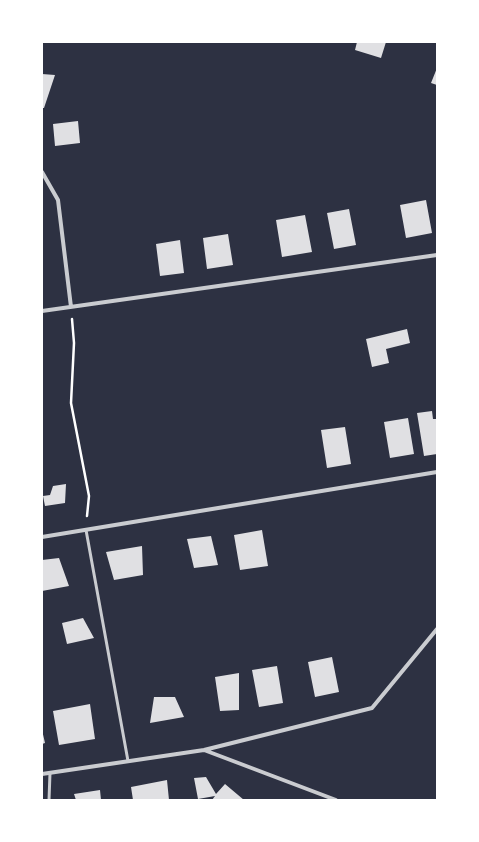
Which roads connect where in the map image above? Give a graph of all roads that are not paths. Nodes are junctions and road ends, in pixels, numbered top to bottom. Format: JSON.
{"nodes":[{"id":1,"x":42,"y":172,"type":"edge"},
{"id":2,"x":437,"y":255,"type":"edge"},
{"id":3,"x":71,"y":307,"type":"junction"},
{"id":4,"x":42,"y":311,"type":"edge"},
{"id":5,"x":437,"y":472,"type":"edge"},
{"id":6,"x":86,"y":530,"type":"junction"},
{"id":7,"x":42,"y":537,"type":"edge"},
{"id":8,"x":437,"y":630,"type":"edge"},
{"id":9,"x":204,"y":750,"type":"junction"},
{"id":10,"x":128,"y":761,"type":"junction"},
{"id":11,"x":50,"y":772,"type":"junction"},
{"id":12,"x":42,"y":774,"type":"edge"},
{"id":13,"x":49,"y":800,"type":"edge"},
{"id":14,"x":336,"y":800,"type":"edge"}],
"edges":[{"from":1,"to":3,"type":"street"},
{"from":2,"to":3,"type":"street"},
{"from":3,"to":4,"type":"street"},
{"from":5,"to":6,"type":"street"},
{"from":6,"to":7,"type":"street"},
{"from":6,"to":10,"type":"lane"},
{"from":8,"to":9,"type":"street"},
{"from":9,"to":10,"type":"street"},
{"from":9,"to":14,"type":"street"},
{"from":10,"to":11,"type":"street"},
{"from":11,"to":12,"type":"street"},
{"from":11,"to":13,"type":"lane"}]}
